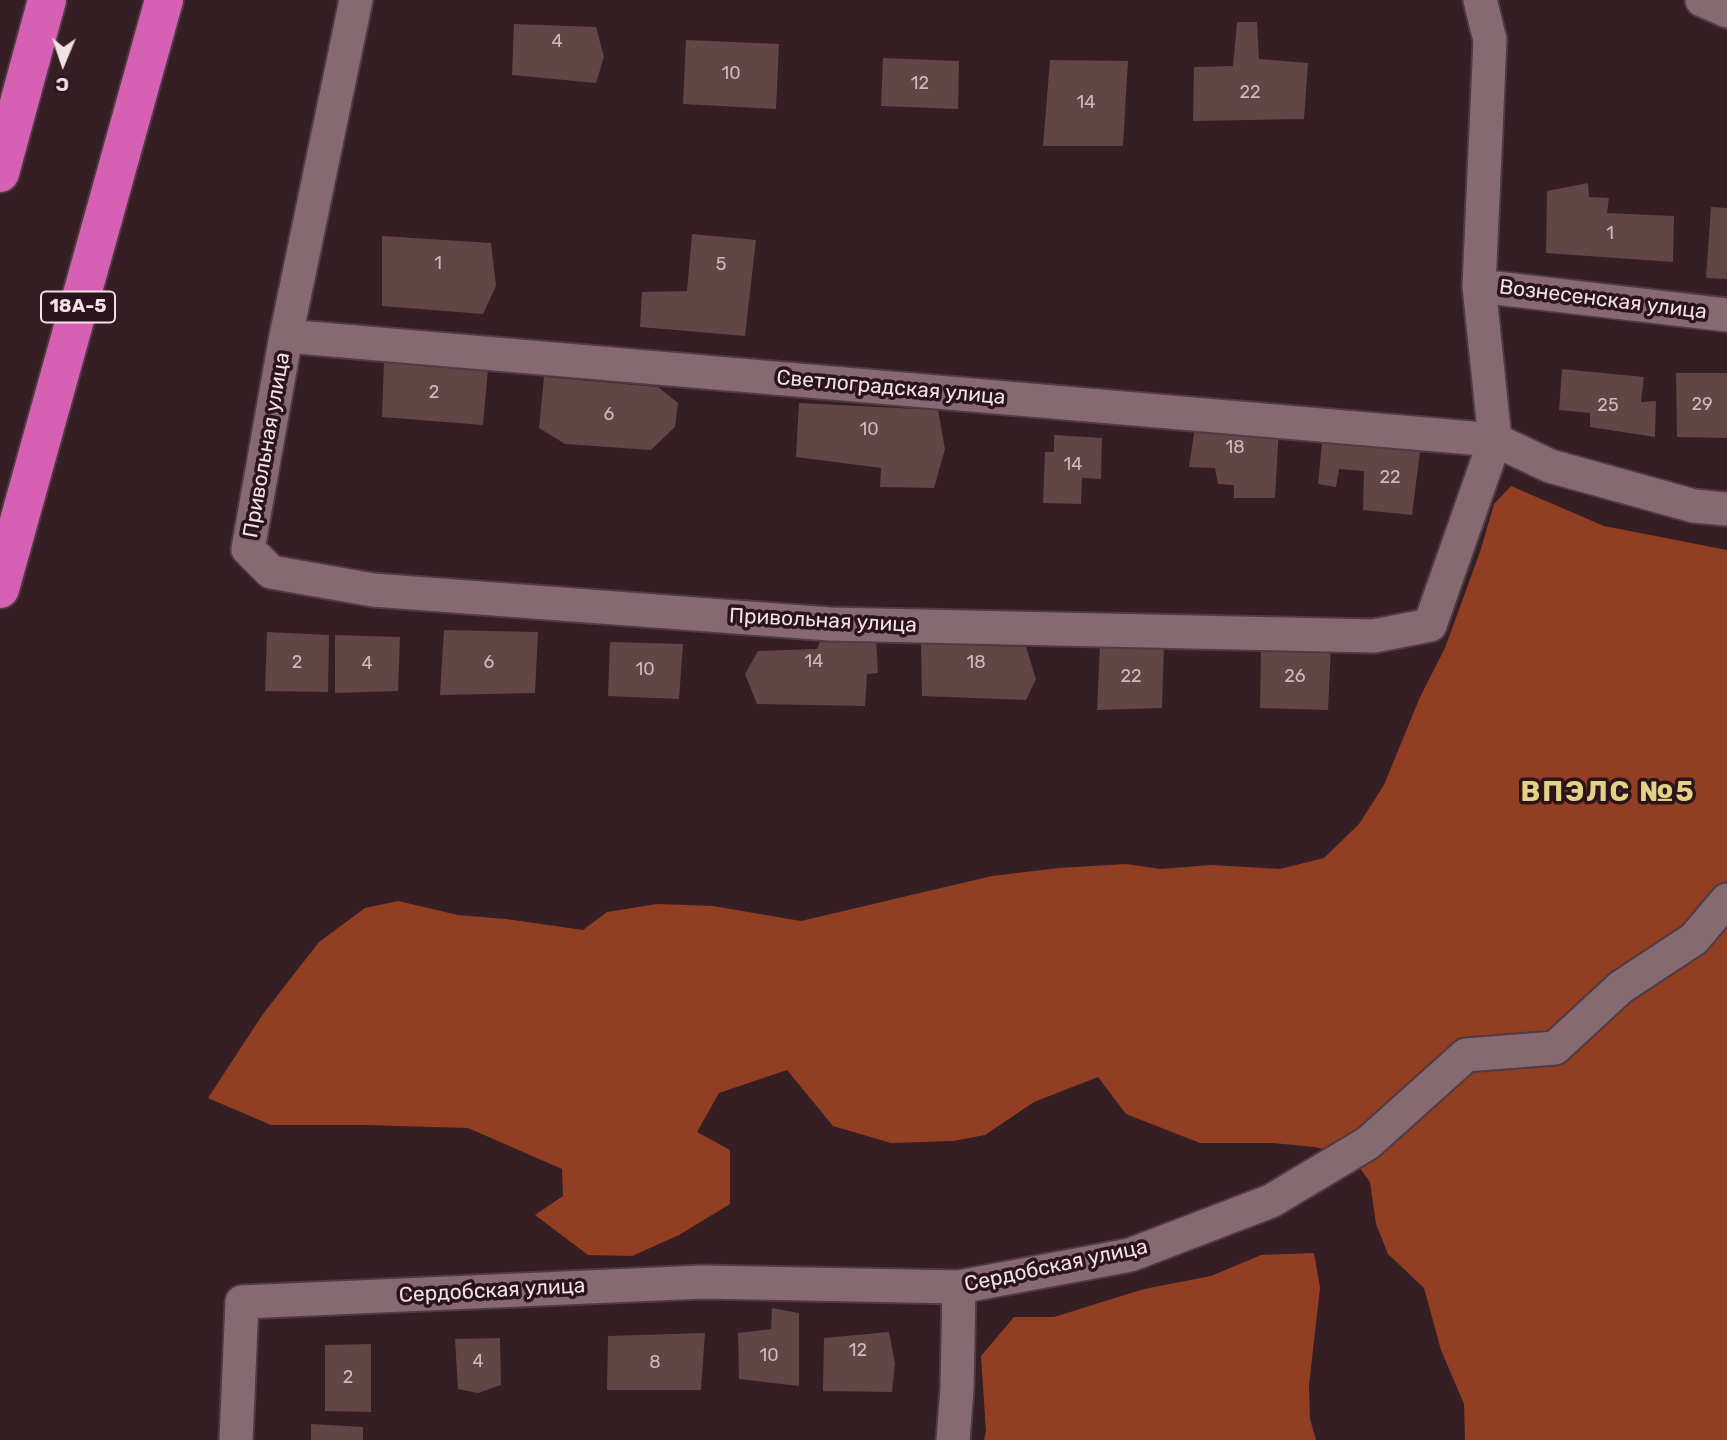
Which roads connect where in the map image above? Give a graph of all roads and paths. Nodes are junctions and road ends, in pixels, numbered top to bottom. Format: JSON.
{"nodes":[{"id":1,"x":47,"y":0,"type":"edge"},
{"id":2,"x":164,"y":0,"type":"edge"},
{"id":3,"x":356,"y":0,"type":"edge"},
{"id":4,"x":1480,"y":0,"type":"edge"},
{"id":5,"x":1702,"y":0,"type":"edge"},
{"id":6,"x":1727,"y":11,"type":"edge"},
{"id":7,"x":0,"y":173,"type":"edge"},
{"id":8,"x":1479,"y":286,"type":"junction"},
{"id":9,"x":1727,"y":315,"type":"edge"},
{"id":10,"x":286,"y":335,"type":"junction"},
{"id":11,"x":1496,"y":440,"type":"junction"},
{"id":12,"x":1727,"y":509,"type":"edge"},
{"id":13,"x":0,"y":589,"type":"edge"},
{"id":14,"x":1727,"y":900,"type":"edge"},
{"id":15,"x":959,"y":1287,"type":"junction"},
{"id":16,"x":236,"y":1440,"type":"edge"},
{"id":17,"x":953,"y":1440,"type":"edge"}],
"edges":[{"from":1,"to":7,"type":"highway"},
{"from":2,"to":13,"type":"highway","number":"18А-5"},
{"from":3,"to":10,"type":"street"},
{"from":4,"to":8,"type":"street"},
{"from":5,"to":6,"type":"street"},
{"from":8,"to":9,"type":"street","name":"Вознесенская улица"},
{"from":8,"to":11,"type":"street"},
{"from":10,"to":11,"type":"street","name":"Светлоградская улица"},
{"from":10,"to":11,"type":"street","name":"Привольная улица"},
{"from":11,"to":12,"type":"street"},
{"from":14,"to":15,"type":"street","name":"Сердобская улица"},
{"from":15,"to":16,"type":"street","name":"Сердобская улица"},
{"from":15,"to":17,"type":"street"}]}
